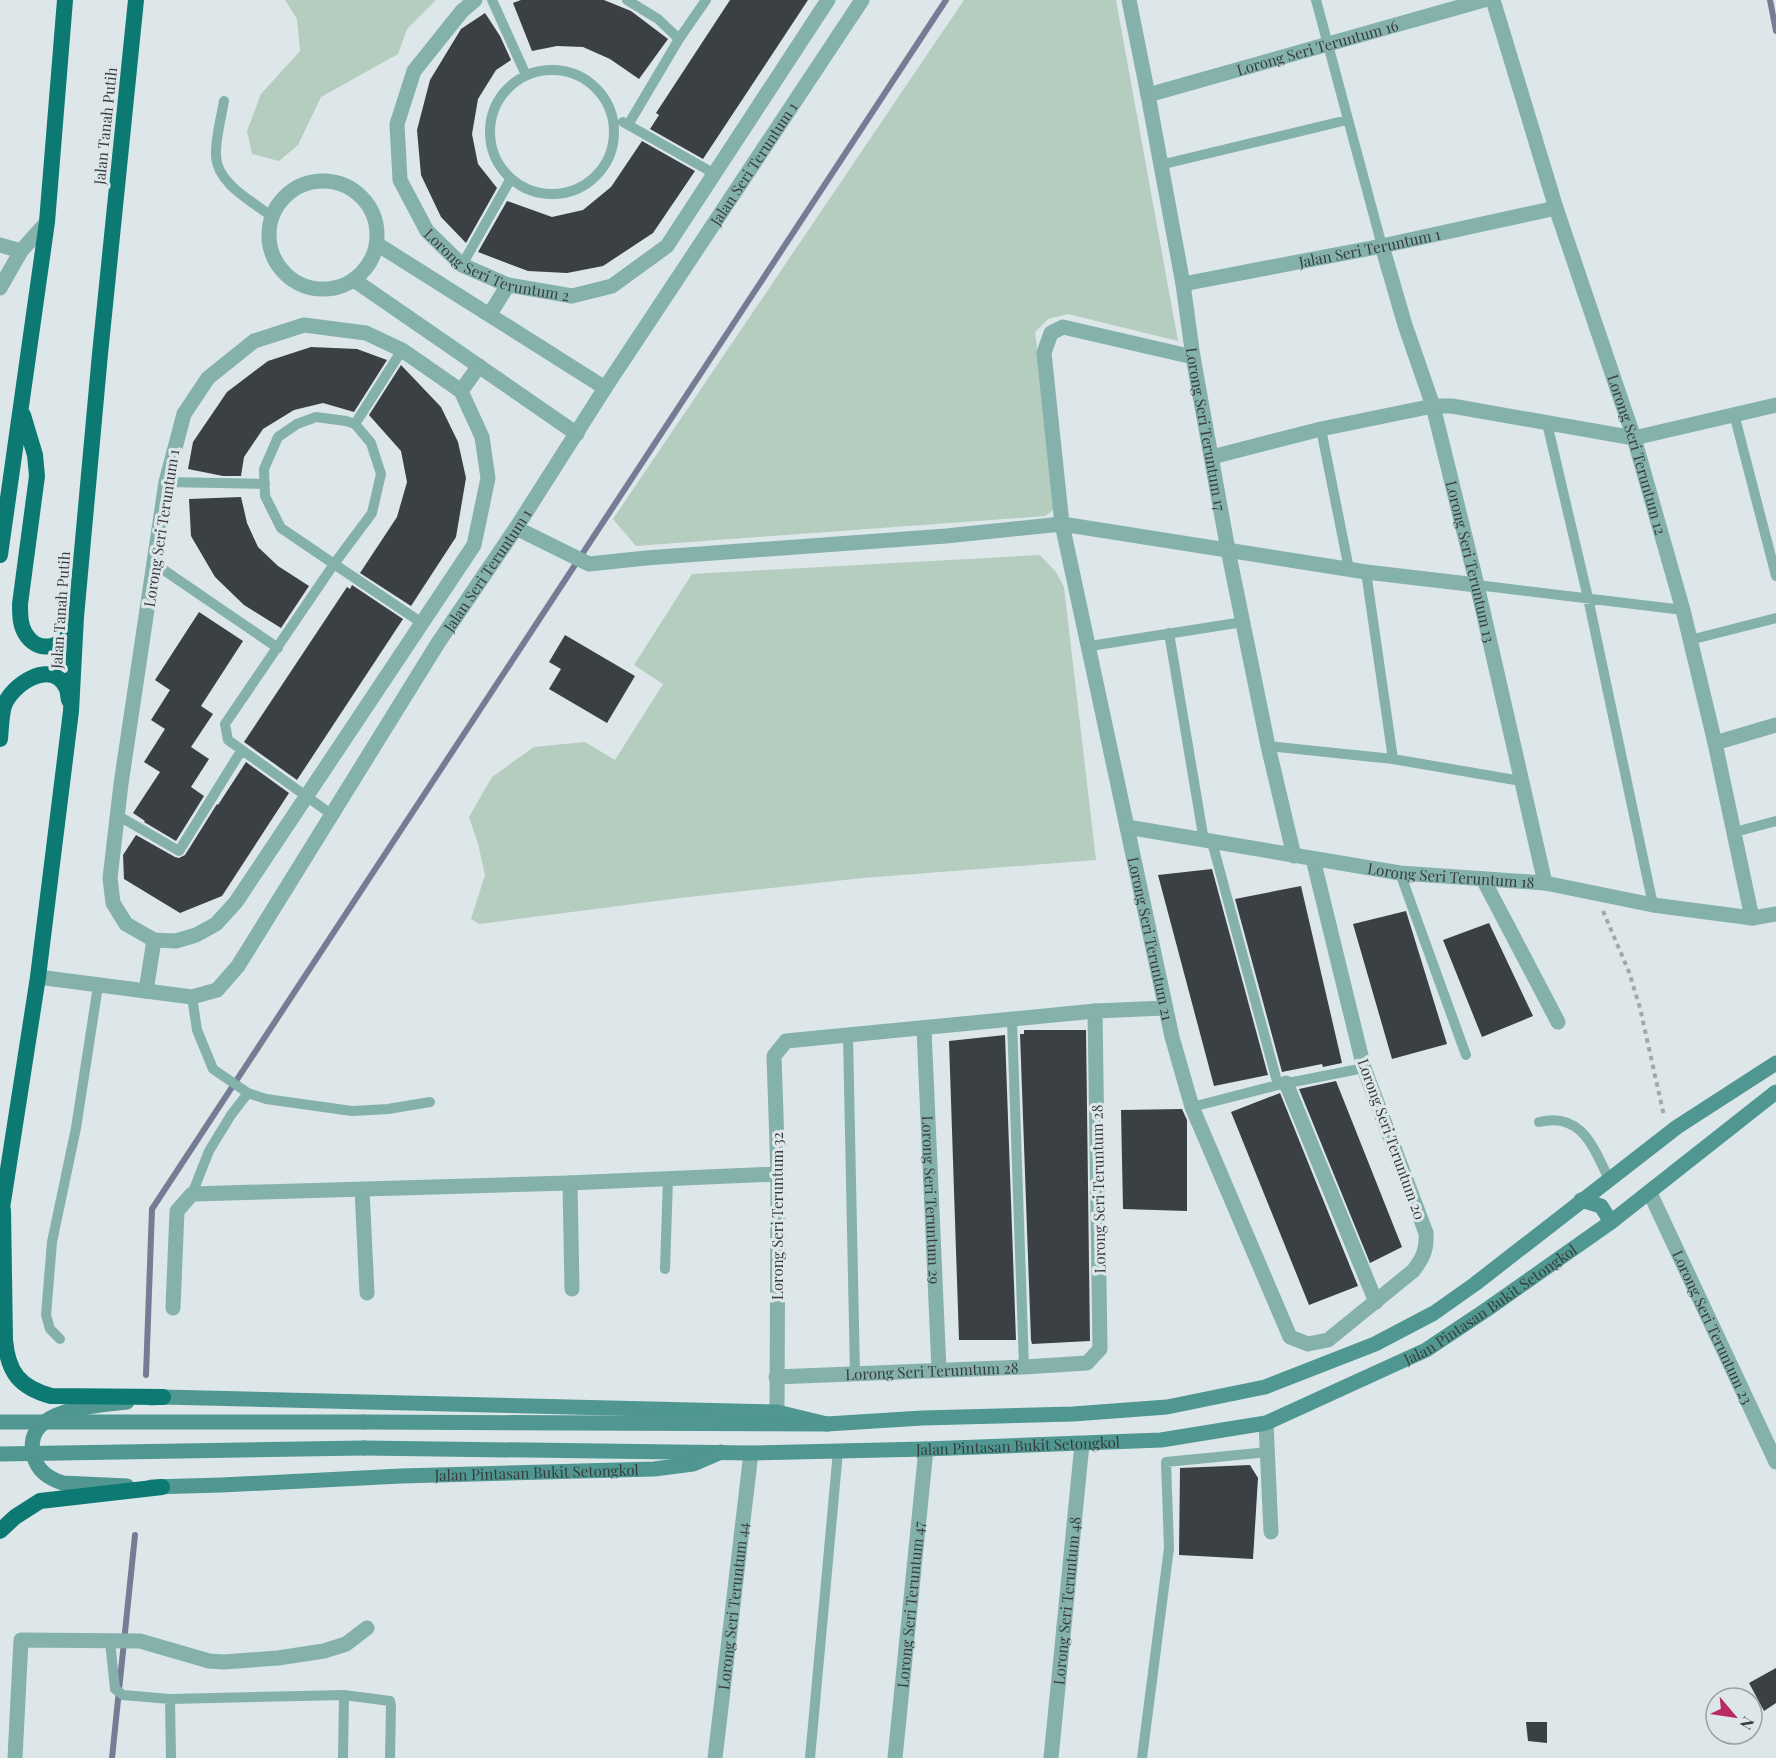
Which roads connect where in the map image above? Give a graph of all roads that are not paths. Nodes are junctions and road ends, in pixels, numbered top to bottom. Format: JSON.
{"nodes":[{"id":1,"x":64,"y":0,"type":"edge"},
{"id":2,"x":136,"y":0,"type":"edge"},
{"id":3,"x":475,"y":0,"type":"edge"},
{"id":4,"x":492,"y":0,"type":"edge"},
{"id":5,"x":627,"y":0,"type":"edge"},
{"id":6,"x":706,"y":0,"type":"edge"},
{"id":7,"x":828,"y":0,"type":"edge"},
{"id":8,"x":862,"y":0,"type":"edge"},
{"id":9,"x":1129,"y":0,"type":"edge"},
{"id":10,"x":1316,"y":0,"type":"edge"},
{"id":11,"x":1484,"y":0,"type":"edge"},
{"id":12,"x":1493,"y":0,"type":"edge"},
{"id":13,"x":679,"y":39,"type":"junction"},
{"id":14,"x":1328,"y":45,"type":"junction"},
{"id":15,"x":526,"y":75,"type":"junction"},
{"id":16,"x":1148,"y":95,"type":"junction"},
{"id":17,"x":224,"y":101,"type":"dead end"},
{"id":18,"x":612,"y":116,"type":"junction"},
{"id":19,"x":1347,"y":120,"type":"junction"},
{"id":20,"x":628,"y":125,"type":"junction"},
{"id":21,"x":1160,"y":165,"type":"junction"},
{"id":22,"x":715,"y":174,"type":"junction"},
{"id":23,"x":510,"y":180,"type":"junction"},
{"id":24,"x":1556,"y":208,"type":"junction"},
{"id":25,"x":271,"y":216,"type":"junction"},
{"id":26,"x":47,"y":222,"type":"junction"},
{"id":27,"x":377,"y":244,"type":"junction"},
{"id":28,"x":0,"y":245,"type":"edge"},
{"id":29,"x":1382,"y":246,"type":"junction"},
{"id":30,"x":21,"y":251,"type":"junction"},
{"id":31,"x":462,"y":264,"type":"junction"},
{"id":32,"x":354,"y":280,"type":"junction"},
{"id":33,"x":1183,"y":284,"type":"junction"},
{"id":34,"x":508,"y":285,"type":"junction"},
{"id":35,"x":0,"y":288,"type":"edge"},
{"id":36,"x":490,"y":314,"type":"junction"},
{"id":37,"x":402,"y":350,"type":"junction"},
{"id":38,"x":1193,"y":357,"type":"junction"},
{"id":39,"x":478,"y":366,"type":"junction"},
{"id":40,"x":605,"y":388,"type":"junction"},
{"id":41,"x":461,"y":392,"type":"junction"},
{"id":42,"x":1776,"y":405,"type":"edge"},
{"id":43,"x":1433,"y":406,"type":"junction"},
{"id":44,"x":21,"y":410,"type":"junction"},
{"id":45,"x":1734,"y":414,"type":"junction"},
{"id":46,"x":1547,"y":423,"type":"junction"},
{"id":47,"x":355,"y":424,"type":"junction"},
{"id":48,"x":1321,"y":429,"type":"junction"},
{"id":49,"x":577,"y":434,"type":"junction"},
{"id":50,"x":1634,"y":438,"type":"junction"},
{"id":51,"x":1212,"y":457,"type":"junction"},
{"id":52,"x":166,"y":482,"type":"junction"},
{"id":53,"x":265,"y":484,"type":"junction"},
{"id":54,"x":1062,"y":524,"type":"junction"},
{"id":55,"x":516,"y":528,"type":"junction"},
{"id":56,"x":1228,"y":550,"type":"junction"},
{"id":57,"x":0,"y":555,"type":"edge"},
{"id":58,"x":155,"y":564,"type":"junction"},
{"id":59,"x":334,"y":564,"type":"junction"},
{"id":60,"x":1349,"y":569,"type":"junction"},
{"id":61,"x":1366,"y":572,"type":"junction"},
{"id":62,"x":1776,"y":576,"type":"edge"},
{"id":63,"x":1477,"y":585,"type":"junction"},
{"id":64,"x":1588,"y":598,"type":"junction"},
{"id":65,"x":1683,"y":610,"type":"junction"},
{"id":66,"x":76,"y":617,"type":"junction"},
{"id":67,"x":1776,"y":618,"type":"edge"},
{"id":68,"x":1243,"y":622,"type":"junction"},
{"id":69,"x":422,"y":623,"type":"junction"},
{"id":70,"x":1169,"y":633,"type":"junction"},
{"id":71,"x":1690,"y":640,"type":"junction"},
{"id":72,"x":1090,"y":646,"type":"junction"},
{"id":73,"x":278,"y":648,"type":"junction"},
{"id":74,"x":71,"y":711,"type":"junction"},
{"id":75,"x":1776,"y":725,"type":"edge"},
{"id":76,"x":0,"y":739,"type":"edge"},
{"id":77,"x":1715,"y":743,"type":"junction"},
{"id":78,"x":1268,"y":746,"type":"junction"},
{"id":79,"x":241,"y":751,"type":"junction"},
{"id":80,"x":1393,"y":759,"type":"junction"},
{"id":81,"x":1521,"y":781,"type":"junction"},
{"id":82,"x":306,"y":797,"type":"junction"},
{"id":83,"x":331,"y":814,"type":"junction"},
{"id":84,"x":117,"y":815,"type":"junction"},
{"id":85,"x":1776,"y":821,"type":"edge"},
{"id":86,"x":1127,"y":827,"type":"junction"},
{"id":87,"x":1735,"y":832,"type":"junction"},
{"id":88,"x":1208,"y":842,"type":"junction"},
{"id":89,"x":1294,"y":856,"type":"junction"},
{"id":90,"x":1313,"y":859,"type":"junction"},
{"id":91,"x":1400,"y":873,"type":"junction"},
{"id":92,"x":1483,"y":879,"type":"junction"},
{"id":93,"x":1545,"y":883,"type":"junction"},
{"id":94,"x":1653,"y":905,"type":"junction"},
{"id":95,"x":1776,"y":914,"type":"edge"},
{"id":96,"x":1752,"y":918,"type":"junction"},
{"id":97,"x":154,"y":940,"type":"junction"},
{"id":98,"x":38,"y":977,"type":"junction"},
{"id":99,"x":98,"y":986,"type":"junction"},
{"id":100,"x":146,"y":991,"type":"junction"},
{"id":101,"x":192,"y":997,"type":"junction"},
{"id":102,"x":1165,"y":1008,"type":"junction"},
{"id":103,"x":1095,"y":1011,"type":"junction"},
{"id":104,"x":1012,"y":1020,"type":"junction"},
{"id":105,"x":1558,"y":1022,"type":"dead end"},
{"id":106,"x":924,"y":1029,"type":"junction"},
{"id":107,"x":848,"y":1036,"type":"junction"},
{"id":108,"x":1466,"y":1055,"type":"dead end"},
{"id":109,"x":1776,"y":1063,"type":"edge"},
{"id":110,"x":1364,"y":1068,"type":"junction"},
{"id":111,"x":1282,"y":1084,"type":"junction"},
{"id":112,"x":243,"y":1091,"type":"junction"},
{"id":113,"x":1776,"y":1092,"type":"edge"},
{"id":114,"x":430,"y":1102,"type":"dead end"},
{"id":115,"x":1192,"y":1107,"type":"junction"},
{"id":116,"x":1539,"y":1122,"type":"dead end"},
{"id":117,"x":778,"y":1174,"type":"junction"},
{"id":118,"x":668,"y":1179,"type":"junction"},
{"id":119,"x":1609,"y":1179,"type":"junction"},
{"id":120,"x":570,"y":1183,"type":"junction"},
{"id":121,"x":362,"y":1190,"type":"junction"},
{"id":122,"x":3,"y":1191,"type":"junction"},
{"id":123,"x":1650,"y":1192,"type":"junction"},
{"id":124,"x":192,"y":1194,"type":"junction"},
{"id":125,"x":1581,"y":1200,"type":"junction"},
{"id":126,"x":0,"y":1221,"type":"edge"},
{"id":127,"x":1611,"y":1221,"type":"junction"},
{"id":128,"x":665,"y":1269,"type":"dead end"},
{"id":129,"x":572,"y":1289,"type":"dead end"},
{"id":130,"x":367,"y":1293,"type":"dead end"},
{"id":131,"x":1376,"y":1302,"type":"junction"},
{"id":132,"x":173,"y":1308,"type":"dead end"},
{"id":133,"x":1290,"y":1337,"type":"joint"},
{"id":134,"x":60,"y":1339,"type":"dead end"},
{"id":135,"x":1088,"y":1363,"type":"joint"},
{"id":136,"x":1024,"y":1367,"type":"junction"},
{"id":137,"x":939,"y":1370,"type":"junction"},
{"id":138,"x":855,"y":1374,"type":"junction"},
{"id":139,"x":776,"y":1377,"type":"junction"},
{"id":140,"x":163,"y":1397,"type":"junction"},
{"id":141,"x":777,"y":1412,"type":"junction"},
{"id":142,"x":0,"y":1422,"type":"edge"},
{"id":143,"x":1266,"y":1423,"type":"junction"},
{"id":144,"x":827,"y":1424,"type":"junction"},
{"id":145,"x":1082,"y":1444,"type":"junction"},
{"id":146,"x":926,"y":1449,"type":"junction"},
{"id":147,"x":838,"y":1451,"type":"junction"},
{"id":148,"x":721,"y":1452,"type":"junction"},
{"id":149,"x":1268,"y":1452,"type":"junction"},
{"id":150,"x":751,"y":1453,"type":"junction"},
{"id":151,"x":0,"y":1454,"type":"edge"},
{"id":152,"x":1776,"y":1462,"type":"edge"},
{"id":153,"x":162,"y":1487,"type":"junction"},
{"id":154,"x":0,"y":1532,"type":"edge"},
{"id":155,"x":1272,"y":1532,"type":"dead end"},
{"id":156,"x":367,"y":1628,"type":"dead end"},
{"id":157,"x":112,"y":1640,"type":"junction"},
{"id":158,"x":344,"y":1695,"type":"junction"},
{"id":159,"x":170,"y":1699,"type":"junction"},
{"id":160,"x":15,"y":1758,"type":"edge"},
{"id":161,"x":171,"y":1758,"type":"edge"},
{"id":162,"x":343,"y":1758,"type":"edge"},
{"id":163,"x":390,"y":1758,"type":"edge"},
{"id":164,"x":715,"y":1758,"type":"edge"},
{"id":165,"x":810,"y":1758,"type":"edge"},
{"id":166,"x":895,"y":1758,"type":"edge"},
{"id":167,"x":1051,"y":1758,"type":"edge"},
{"id":168,"x":1142,"y":1758,"type":"edge"}],
"edges":[{"from":1,"to":26,"type":"highway"},
{"from":2,"to":66,"type":"highway","name":"Jalan Tanah Putih"},
{"from":3,"to":31,"type":"street","name":"Lorong Seri Teruntum 2"},
{"from":4,"to":15,"type":"lane"},
{"from":5,"to":13,"type":"lane"},
{"from":6,"to":13,"type":"lane"},
{"from":7,"to":22,"type":"street","name":"Lorong Seri Teruntum 2"},
{"from":8,"to":40,"type":"street","name":"Jalan Seri Teruntum 1"},
{"from":9,"to":16,"type":"street","name":"Lorong Seri Teruntum 17"},
{"from":10,"to":14,"type":"lane"},
{"from":11,"to":14,"type":"street","name":"Lorong Seri Teruntum 16"},
{"from":12,"to":24,"type":"street","name":"Lorong Seri Teruntum 12"},
{"from":13,"to":20,"type":"lane"},
{"from":14,"to":16,"type":"street","name":"Lorong Seri Teruntum 16"},
{"from":14,"to":19,"type":"lane"},
{"from":15,"to":18,"type":"lane"},
{"from":15,"to":23,"type":"lane"},
{"from":16,"to":21,"type":"street","name":"Lorong Seri Teruntum 17"},
{"from":17,"to":25,"type":"lane"},
{"from":18,"to":20,"type":"lane"},
{"from":18,"to":23,"type":"lane"},
{"from":19,"to":21,"type":"lane"},
{"from":19,"to":29,"type":"lane"},
{"from":20,"to":22,"type":"lane"},
{"from":21,"to":33,"type":"street","name":"Lorong Seri Teruntum 17"},
{"from":22,"to":34,"type":"street","name":"Lorong Seri Teruntum 2"},
{"from":23,"to":31,"type":"lane"},
{"from":24,"to":29,"type":"street","name":"Jalan Seri Teruntum 1"},
{"from":24,"to":50,"type":"street","name":"Lorong Seri Teruntum 12"},
{"from":25,"to":27,"type":"street"},
{"from":25,"to":32,"type":"street"},
{"from":26,"to":30,"type":"street"},
{"from":26,"to":44,"type":"highway"},
{"from":27,"to":32,"type":"street"},
{"from":27,"to":36,"type":"street"},
{"from":28,"to":30,"type":"street"},
{"from":29,"to":33,"type":"street","name":"Jalan Seri Teruntum 1"},
{"from":29,"to":43,"type":"street","name":"Lorong Seri Teruntum 13"},
{"from":30,"to":35,"type":"street"},
{"from":31,"to":34,"type":"street","name":"Lorong Seri Teruntum 2"},
{"from":32,"to":39,"type":"street"},
{"from":33,"to":38,"type":"street","name":"Lorong Seri Teruntum 17"},
{"from":34,"to":36,"type":"street"},
{"from":36,"to":40,"type":"street"},
{"from":37,"to":41,"type":"street","name":"Lorong Seri Teruntum 1"},
{"from":37,"to":47,"type":"lane"},
{"from":37,"to":52,"type":"street","name":"Lorong Seri Teruntum 1"},
{"from":38,"to":51,"type":"street","name":"Lorong Seri Teruntum 17"},
{"from":38,"to":54,"type":"street","name":"Lorong Seri Teruntum 21"},
{"from":39,"to":41,"type":"street"},
{"from":39,"to":49,"type":"street"},
{"from":40,"to":49,"type":"street","name":"Jalan Seri Teruntum 1"},
{"from":41,"to":69,"type":"street","name":"Lorong Seri Teruntum 1"},
{"from":42,"to":45,"type":"street"},
{"from":43,"to":46,"type":"street"},
{"from":43,"to":48,"type":"street"},
{"from":43,"to":63,"type":"street","name":"Lorong Seri Teruntum 13"},
{"from":44,"to":57,"type":"highway"},
{"from":44,"to":66,"type":"highway"},
{"from":45,"to":50,"type":"street"},
{"from":45,"to":62,"type":"lane"},
{"from":46,"to":50,"type":"street"},
{"from":46,"to":64,"type":"lane"},
{"from":47,"to":53,"type":"lane"},
{"from":47,"to":59,"type":"lane"},
{"from":48,"to":51,"type":"street"},
{"from":48,"to":60,"type":"lane"},
{"from":49,"to":55,"type":"street","name":"Jalan Seri Teruntum 1"},
{"from":50,"to":65,"type":"street","name":"Lorong Seri Teruntum 12"},
{"from":51,"to":56,"type":"street","name":"Lorong Seri Teruntum 17"},
{"from":52,"to":53,"type":"lane"},
{"from":52,"to":58,"type":"street","name":"Lorong Seri Teruntum 1"},
{"from":53,"to":59,"type":"lane"},
{"from":54,"to":55,"type":"street"},
{"from":54,"to":56,"type":"street"},
{"from":54,"to":72,"type":"street","name":"Lorong Seri Teruntum 21"},
{"from":55,"to":83,"type":"street","name":"Jalan Seri Teruntum 1"},
{"from":56,"to":60,"type":"street"},
{"from":56,"to":68,"type":"street","name":"Lorong Seri Teruntum 17"},
{"from":58,"to":73,"type":"lane"},
{"from":58,"to":84,"type":"street","name":"Lorong Seri Teruntum 1"},
{"from":59,"to":69,"type":"lane"},
{"from":59,"to":73,"type":"lane"},
{"from":60,"to":61,"type":"street"},
{"from":61,"to":63,"type":"street"},
{"from":61,"to":80,"type":"lane"},
{"from":63,"to":64,"type":"lane"},
{"from":63,"to":81,"type":"street","name":"Lorong Seri Teruntum 13"},
{"from":64,"to":65,"type":"lane"},
{"from":64,"to":94,"type":"lane"},
{"from":65,"to":71,"type":"street","name":"Lorong Seri Teruntum 12"},
{"from":66,"to":74,"type":"highway","name":"Jalan Tanah Putih"},
{"from":67,"to":71,"type":"lane"},
{"from":68,"to":70,"type":"lane"},
{"from":68,"to":78,"type":"street","name":"Lorong Seri Teruntum 17"},
{"from":69,"to":82,"type":"street","name":"Lorong Seri Teruntum 1"},
{"from":70,"to":72,"type":"lane"},
{"from":70,"to":88,"type":"lane"},
{"from":71,"to":77,"type":"street","name":"Lorong Seri Teruntum 12"},
{"from":72,"to":86,"type":"street","name":"Lorong Seri Teruntum 21"},
{"from":73,"to":79,"type":"lane"},
{"from":74,"to":76,"type":"highway"},
{"from":74,"to":98,"type":"highway","name":"Jalan Tanah Putih"},
{"from":75,"to":77,"type":"street"},
{"from":77,"to":87,"type":"street","name":"Lorong Seri Teruntum 12"},
{"from":78,"to":80,"type":"lane"},
{"from":78,"to":89,"type":"street","name":"Lorong Seri Teruntum 17"},
{"from":79,"to":82,"type":"lane"},
{"from":79,"to":84,"type":"lane"},
{"from":80,"to":81,"type":"lane"},
{"from":81,"to":93,"type":"street","name":"Lorong Seri Teruntum 13"},
{"from":82,"to":83,"type":"lane"},
{"from":82,"to":97,"type":"street","name":"Lorong Seri Teruntum 1"},
{"from":83,"to":101,"type":"street","name":"Jalan Seri Teruntum 1"},
{"from":84,"to":97,"type":"street","name":"Lorong Seri Teruntum 1"},
{"from":85,"to":87,"type":"lane"},
{"from":86,"to":88,"type":"street","name":"Lorong Seri Teruntum 18"},
{"from":86,"to":102,"type":"street","name":"Lorong Seri Teruntum 21"},
{"from":87,"to":96,"type":"street","name":"Lorong Seri Teruntum 12"},
{"from":88,"to":89,"type":"street","name":"Lorong Seri Teruntum 18"},
{"from":88,"to":111,"type":"lane"},
{"from":89,"to":90,"type":"street","name":"Lorong Seri Teruntum 18"},
{"from":90,"to":91,"type":"street","name":"Lorong Seri Teruntum 18"},
{"from":90,"to":110,"type":"street","name":"Lorong Seri Teruntum 20"},
{"from":91,"to":92,"type":"street","name":"Lorong Seri Teruntum 18"},
{"from":91,"to":108,"type":"lane"},
{"from":92,"to":93,"type":"street","name":"Lorong Seri Teruntum 18"},
{"from":92,"to":105,"type":"street"},
{"from":93,"to":94,"type":"street","name":"Lorong Seri Teruntum 18"},
{"from":94,"to":96,"type":"street","name":"Lorong Seri Teruntum 18"},
{"from":95,"to":96,"type":"street","name":"Lorong Seri Teruntum 18"},
{"from":97,"to":100,"type":"street"},
{"from":98,"to":99,"type":"street","name":"Jalan Seri Teruntum 1"},
{"from":98,"to":122,"type":"highway","name":"Jalan Tanah Putih"},
{"from":99,"to":100,"type":"street","name":"Jalan Seri Teruntum 1"},
{"from":99,"to":134,"type":"lane"},
{"from":100,"to":101,"type":"street","name":"Jalan Seri Teruntum 1"},
{"from":101,"to":112,"type":"lane"},
{"from":102,"to":103,"type":"street"},
{"from":102,"to":115,"type":"street","name":"Lorong Seri Teruntum 21"},
{"from":103,"to":104,"type":"street"},
{"from":103,"to":135,"type":"street","name":"Lorong Seri Teruntum 28"},
{"from":104,"to":106,"type":"street"},
{"from":104,"to":136,"type":"lane"},
{"from":106,"to":107,"type":"street"},
{"from":106,"to":137,"type":"street","name":"Lorong Seri Teruntum 29"},
{"from":107,"to":117,"type":"street","name":"Lorong Seri Teruntum 32"},
{"from":107,"to":138,"type":"lane"},
{"from":109,"to":119,"type":"main road","name":"Jalan Pintasan Bukit Setongkol"},
{"from":110,"to":111,"type":"lane"},
{"from":110,"to":131,"type":"street","name":"Lorong Seri Teruntum 20"},
{"from":111,"to":115,"type":"lane"},
{"from":111,"to":131,"type":"street"},
{"from":112,"to":114,"type":"lane"},
{"from":112,"to":124,"type":"lane"},
{"from":113,"to":123,"type":"main road","name":"Jalan Pintasan Bukit Setongkol"},
{"from":115,"to":133,"type":"street","name":"Lorong Seri Teruntum 21"},
{"from":116,"to":119,"type":"lane"},
{"from":117,"to":118,"type":"street"},
{"from":117,"to":139,"type":"street","name":"Lorong Seri Teruntum 32"},
{"from":118,"to":120,"type":"street"},
{"from":118,"to":128,"type":"lane"},
{"from":119,"to":125,"type":"main road","name":"Jalan Pintasan Bukit Setongkol"},
{"from":120,"to":121,"type":"street"},
{"from":120,"to":129,"type":"street"},
{"from":121,"to":124,"type":"street"},
{"from":121,"to":130,"type":"street"},
{"from":122,"to":126,"type":"highway","name":"Jalan Tanah Putih"},
{"from":122,"to":140,"type":"highway"},
{"from":123,"to":127,"type":"main road","name":"Jalan Pintasan Bukit Setongkol"},
{"from":123,"to":152,"type":"street","name":"Lorong Seri Teruntum 23"},
{"from":124,"to":132,"type":"street"},
{"from":125,"to":127,"type":"main road"},
{"from":125,"to":144,"type":"main road","name":"Jalan Pintasan Bukit Setongkol"},
{"from":127,"to":143,"type":"main road","name":"Jalan Pintasan Bukit Setongkol"},
{"from":131,"to":133,"type":"street","name":"Lorong Seri Teruntum 20"},
{"from":135,"to":136,"type":"street","name":"Lorong Seri Terumtum 28"},
{"from":136,"to":137,"type":"street","name":"Lorong Seri Terumtum 28"},
{"from":137,"to":138,"type":"street","name":"Lorong Seri Terumtum 28"},
{"from":138,"to":139,"type":"street","name":"Lorong Seri Terumtum 28"},
{"from":139,"to":141,"type":"street","name":"Lorong Seri Teruntum 32"},
{"from":140,"to":141,"type":"main road"},
{"from":140,"to":153,"type":"main road","name":"Jalan Pintasan Bukit Setongkol"},
{"from":141,"to":144,"type":"main road"},
{"from":142,"to":144,"type":"main road","name":"Jalan Pintasan Bukit Setongkol","bridge":true},
{"from":143,"to":145,"type":"main road","name":"Jalan Pintasan Bukit Setongkol"},
{"from":143,"to":149,"type":"street"},
{"from":145,"to":146,"type":"main road","name":"Jalan Pintasan Bukit Setongkol"},
{"from":145,"to":167,"type":"street","name":"Lorong Seri Teruntum 48"},
{"from":146,"to":147,"type":"main road","name":"Jalan Pintasan Bukit Setongkol"},
{"from":146,"to":166,"type":"street","name":"Lorong Seri Teruntum 47"},
{"from":147,"to":150,"type":"main road","name":"Jalan Pintasan Bukit Setongkol"},
{"from":147,"to":165,"type":"lane"},
{"from":148,"to":150,"type":"main road","name":"Jalan Pintasan Bukit Setongkol"},
{"from":148,"to":151,"type":"main road","bridge":true},
{"from":148,"to":153,"type":"main road","name":"Jalan Pintasan Bukit Setongkol"},
{"from":149,"to":155,"type":"street"},
{"from":149,"to":168,"type":"lane"},
{"from":150,"to":164,"type":"street","name":"Lorong Seri Teruntum 44"},
{"from":153,"to":154,"type":"highway"},
{"from":156,"to":157,"type":"street"},
{"from":157,"to":159,"type":"lane"},
{"from":157,"to":160,"type":"street"},
{"from":158,"to":159,"type":"lane"},
{"from":158,"to":162,"type":"lane"},
{"from":158,"to":163,"type":"lane"},
{"from":159,"to":161,"type":"lane"}]}
